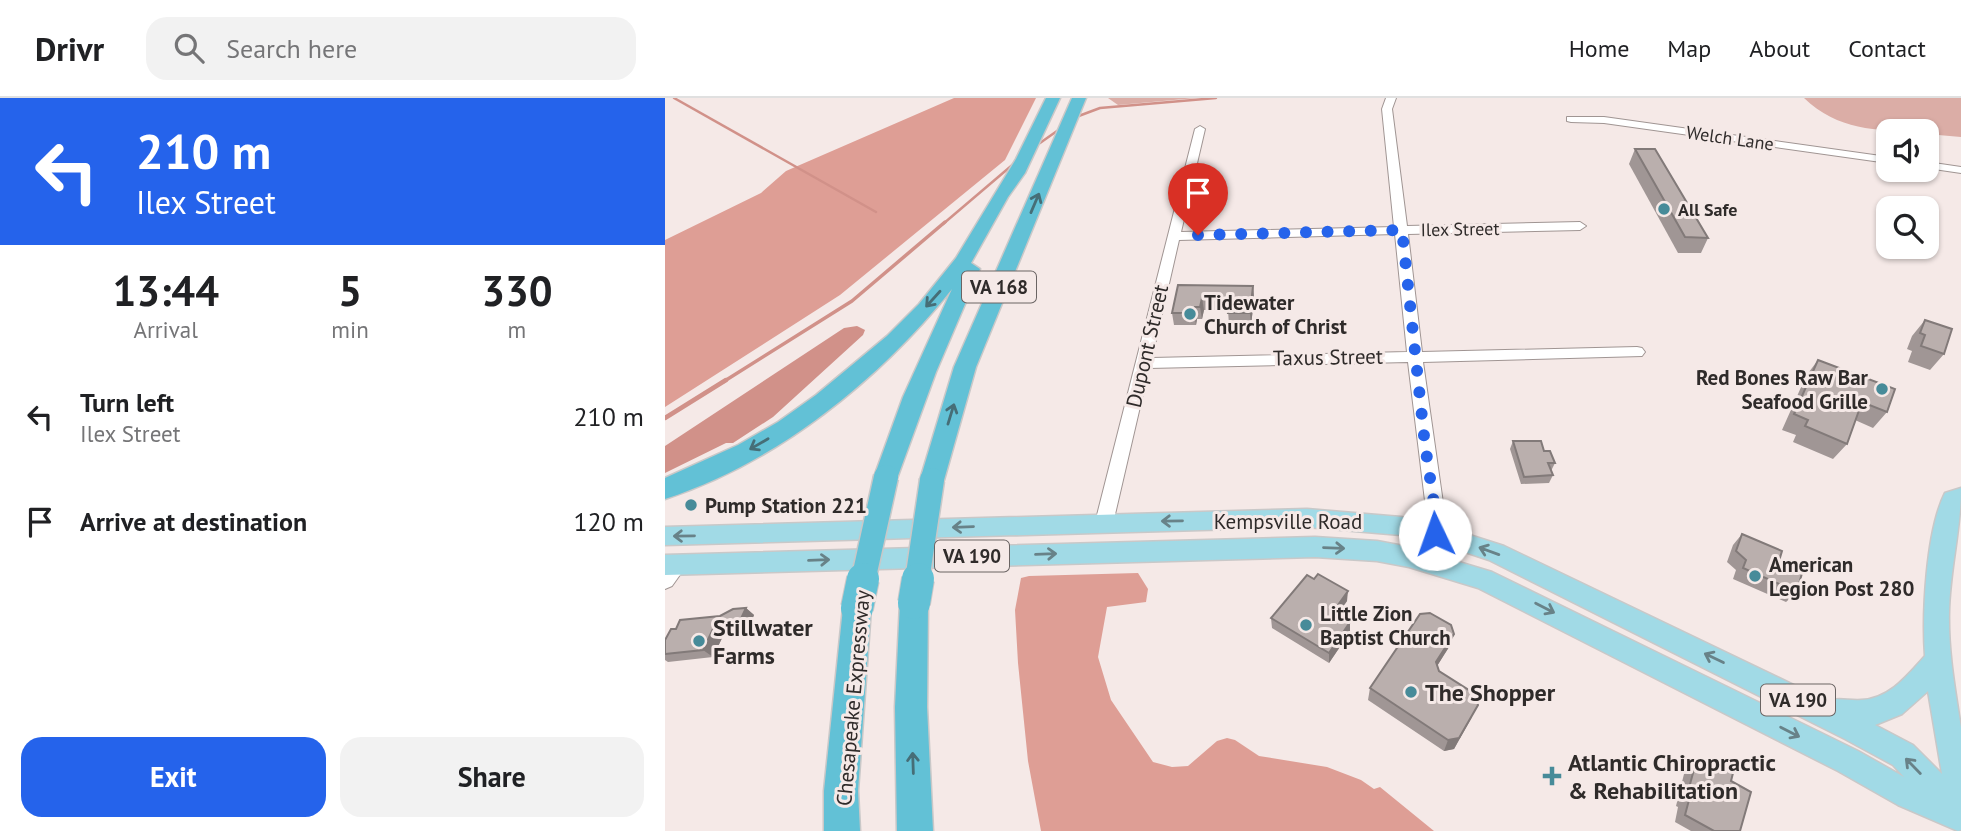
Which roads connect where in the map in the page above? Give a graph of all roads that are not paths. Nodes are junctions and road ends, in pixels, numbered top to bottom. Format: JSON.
{"nodes":[{"id":1,"x":1053,"y":98,"type":"edge"},
{"id":2,"x":1079,"y":98,"type":"edge"},
{"id":3,"x":1391,"y":98,"type":"edge"},
{"id":4,"x":1571,"y":119,"type":"dead end"},
{"id":5,"x":1200,"y":129,"type":"dead end"},
{"id":6,"x":1876,"y":158,"type":"edge"},
{"id":7,"x":1023,"y":160,"type":"junction"},
{"id":8,"x":1939,"y":167,"type":"edge"},
{"id":9,"x":1961,"y":170,"type":"edge"},
{"id":10,"x":1580,"y":226,"type":"dead end"},
{"id":11,"x":1402,"y":230,"type":"junction"},
{"id":12,"x":1173,"y":236,"type":"junction"},
{"id":13,"x":1637,"y":352,"type":"dead end"},
{"id":14,"x":1416,"y":355,"type":"junction"},
{"id":15,"x":1145,"y":363,"type":"junction"},
{"id":16,"x":665,"y":489,"type":"edge"},
{"id":17,"x":1961,"y":497,"type":"edge"},
{"id":18,"x":1104,"y":523,"type":"junction"},
{"id":19,"x":826,"y":531,"type":"junction"},
{"id":20,"x":1435,"y":534,"type":"junction"},
{"id":21,"x":665,"y":536,"type":"edge"},
{"id":22,"x":1430,"y":563,"type":"junction"},
{"id":23,"x":669,"y":570,"type":"edge"},
{"id":24,"x":1937,"y":662,"type":"junction"},
{"id":25,"x":1819,"y":710,"type":"junction"},
{"id":26,"x":1961,"y":796,"type":"edge"},
{"id":27,"x":1961,"y":817,"type":"edge"},
{"id":28,"x":842,"y":831,"type":"edge"},
{"id":29,"x":915,"y":831,"type":"edge"}],
"edges":[{"from":1,"to":7,"type":"highway","name":"Chesapeake Expressway","number":"VA 168"},
{"from":29,"to":2,"type":"highway","number":"VA 168","one_way":true,"bridge":true},
{"from":3,"to":11,"type":"street"},
{"from":4,"to":6,"type":"street","name":"Welch Lane"},
{"from":5,"to":12,"type":"street","name":"Dupont Street"},
{"from":7,"to":16,"type":"highway","one_way":true},
{"from":7,"to":28,"type":"highway","name":"Chesapeake Expressway","number":"VA 168","bridge":true},
{"from":8,"to":9,"type":"street"},
{"from":10,"to":11,"type":"street","name":"Ilex Street"},
{"from":11,"to":12,"type":"street","name":"Ilex Street"},
{"from":11,"to":14,"type":"street"},
{"from":12,"to":15,"type":"street","name":"Dupont Street"},
{"from":13,"to":14,"type":"street","name":"Taxus Street"},
{"from":14,"to":15,"type":"street","name":"Taxus Street"},
{"from":14,"to":20,"type":"street"},
{"from":15,"to":18,"type":"street","name":"Dupont Street"},
{"from":17,"to":24,"type":"main road"},
{"from":18,"to":19,"type":"main road","name":"Kempsville Road","number":"VA 190","one_way":true},
{"from":20,"to":18,"type":"main road","name":"Kempsville Road","number":"VA 190","one_way":true},
{"from":19,"to":21,"type":"main road","name":"Kempsville Road","number":"VA 190","one_way":true},
{"from":19,"to":23,"type":"main road"},
{"from":20,"to":22,"type":"street"},
{"from":25,"to":20,"type":"main road","name":"Kempsville Road","number":"VA 190","one_way":true},
{"from":23,"to":22,"type":"main road","name":"Kempsville Road","number":"VA 190","one_way":true},
{"from":22,"to":27,"type":"main road","name":"Kempsville Road","number":"VA 190","one_way":true},
{"from":24,"to":25,"type":"main road"},
{"from":24,"to":26,"type":"main road"},
{"from":27,"to":25,"type":"main road","name":"Kempsville Road","number":"VA 190","one_way":true}]}
